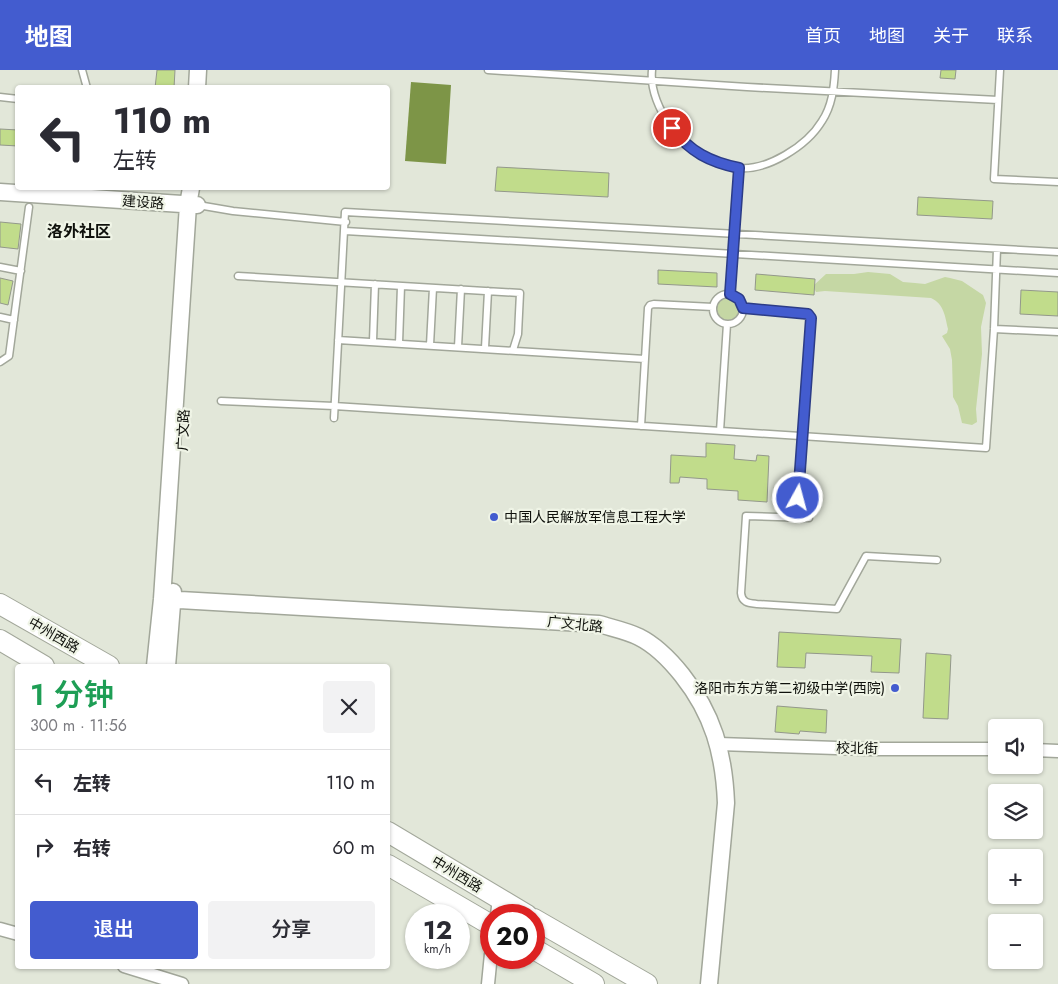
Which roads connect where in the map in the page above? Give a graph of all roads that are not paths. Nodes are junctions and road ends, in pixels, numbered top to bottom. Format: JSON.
{"nodes":[{"id":1,"x":82,"y":70,"type":"edge"},
{"id":2,"x":198,"y":70,"type":"edge"},
{"id":3,"x":488,"y":70,"type":"edge"},
{"id":4,"x":502,"y":70,"type":"edge"},
{"id":5,"x":652,"y":70,"type":"edge"},
{"id":6,"x":835,"y":70,"type":"edge"},
{"id":7,"x":1000,"y":70,"type":"edge"},
{"id":8,"x":651,"y":80,"type":"junction"},
{"id":9,"x":86,"y":85,"type":"edge"},
{"id":10,"x":197,"y":85,"type":"edge"},
{"id":11,"x":834,"y":93,"type":"junction"},
{"id":12,"x":0,"y":97,"type":"edge"},
{"id":13,"x":15,"y":99,"type":"edge"},
{"id":14,"x":998,"y":100,"type":"junction"},
{"id":15,"x":739,"y":168,"type":"junction"},
{"id":16,"x":0,"y":181,"type":"edge"},
{"id":17,"x":15,"y":182,"type":"edge"},
{"id":18,"x":1058,"y":182,"type":"edge"},
{"id":19,"x":114,"y":190,"type":"edge"},
{"id":20,"x":0,"y":192,"type":"edge"},
{"id":21,"x":192,"y":198,"type":"edge"},
{"id":22,"x":28,"y":207,"type":"dead end"},
{"id":23,"x":346,"y":222,"type":"junction"},
{"id":24,"x":345,"y":231,"type":"junction"},
{"id":25,"x":735,"y":235,"type":"junction"},
{"id":26,"x":998,"y":249,"type":"junction"},
{"id":27,"x":1058,"y":252,"type":"edge"},
{"id":28,"x":734,"y":254,"type":"junction"},
{"id":29,"x":0,"y":267,"type":"edge"},
{"id":30,"x":996,"y":269,"type":"junction"},
{"id":31,"x":21,"y":272,"type":"junction"},
{"id":32,"x":1058,"y":273,"type":"edge"},
{"id":33,"x":238,"y":276,"type":"dead end"},
{"id":34,"x":342,"y":282,"type":"junction"},
{"id":35,"x":375,"y":284,"type":"junction"},
{"id":36,"x":401,"y":286,"type":"junction"},
{"id":37,"x":433,"y":288,"type":"junction"},
{"id":38,"x":461,"y":289,"type":"junction"},
{"id":39,"x":488,"y":291,"type":"junction"},
{"id":40,"x":730,"y":294,"type":"junction"},
{"id":41,"x":713,"y":307,"type":"junction"},
{"id":42,"x":743,"y":308,"type":"junction"},
{"id":43,"x":0,"y":317,"type":"edge"},
{"id":44,"x":14,"y":320,"type":"junction"},
{"id":45,"x":727,"y":324,"type":"junction"},
{"id":46,"x":994,"y":329,"type":"junction"},
{"id":47,"x":1058,"y":332,"type":"edge"},
{"id":48,"x":338,"y":340,"type":"junction"},
{"id":49,"x":373,"y":341,"type":"junction"},
{"id":50,"x":399,"y":343,"type":"junction"},
{"id":51,"x":430,"y":345,"type":"junction"},
{"id":52,"x":458,"y":347,"type":"junction"},
{"id":53,"x":485,"y":348,"type":"junction"},
{"id":54,"x":513,"y":350,"type":"junction"},
{"id":55,"x":646,"y":359,"type":"junction"},
{"id":56,"x":0,"y":362,"type":"edge"},
{"id":57,"x":221,"y":401,"type":"dead end"},
{"id":58,"x":334,"y":406,"type":"junction"},
{"id":59,"x":334,"y":418,"type":"dead end"},
{"id":60,"x":641,"y":426,"type":"junction"},
{"id":61,"x":720,"y":431,"type":"junction"},
{"id":62,"x":804,"y":437,"type":"junction"},
{"id":63,"x":786,"y":517,"type":"junction"},
{"id":64,"x":809,"y":518,"type":"dead end"},
{"id":65,"x":937,"y":560,"type":"dead end"},
{"id":66,"x":167,"y":600,"type":"junction"},
{"id":67,"x":0,"y":604,"type":"edge"},
{"id":68,"x":0,"y":640,"type":"edge"},
{"id":69,"x":41,"y":664,"type":"edge"},
{"id":70,"x":105,"y":664,"type":"edge"},
{"id":71,"x":154,"y":664,"type":"edge"},
{"id":72,"x":167,"y":664,"type":"edge"},
{"id":73,"x":719,"y":744,"type":"junction"},
{"id":74,"x":988,"y":749,"type":"edge"},
{"id":75,"x":1043,"y":750,"type":"edge"},
{"id":76,"x":1058,"y":751,"type":"edge"},
{"id":77,"x":390,"y":833,"type":"edge"},
{"id":78,"x":390,"y":865,"type":"edge"},
{"id":79,"x":494,"y":904,"type":"edge"},
{"id":80,"x":480,"y":918,"type":"edge"},
{"id":81,"x":545,"y":925,"type":"edge"},
{"id":82,"x":0,"y":928,"type":"edge"},
{"id":83,"x":15,"y":933,"type":"edge"},
{"id":84,"x":545,"y":956,"type":"edge"},
{"id":85,"x":134,"y":969,"type":"edge"},
{"id":86,"x":490,"y":969,"type":"edge"},
{"id":87,"x":182,"y":984,"type":"edge"},
{"id":88,"x":488,"y":984,"type":"edge"},
{"id":89,"x":594,"y":984,"type":"edge"},
{"id":90,"x":647,"y":984,"type":"edge"},
{"id":91,"x":709,"y":984,"type":"edge"}],
"edges":[{"from":1,"to":9,"type":"lane"},
{"from":2,"to":10,"type":"street"},
{"from":3,"to":4,"type":"lane"},
{"from":4,"to":8,"type":"lane"},
{"from":5,"to":8,"type":"lane"},
{"from":6,"to":11,"type":"lane"},
{"from":7,"to":14,"type":"lane"},
{"from":8,"to":11,"type":"lane"},
{"from":8,"to":15,"type":"lane"},
{"from":11,"to":14,"type":"lane"},
{"from":11,"to":15,"type":"lane"},
{"from":12,"to":13,"type":"lane"},
{"from":14,"to":18,"type":"lane"},
{"from":15,"to":25,"type":"lane"},
{"from":16,"to":17,"type":"street"},
{"from":19,"to":21,"type":"street","name":"建设路"},
{"from":20,"to":21,"type":"street","name":"建设路"},
{"from":21,"to":23,"type":"lane"},
{"from":21,"to":66,"type":"street","name":"广文路"},
{"from":22,"to":31,"type":"lane"},
{"from":23,"to":24,"type":"lane"},
{"from":23,"to":25,"type":"lane"},
{"from":24,"to":28,"type":"lane"},
{"from":24,"to":34,"type":"lane"},
{"from":25,"to":26,"type":"lane"},
{"from":25,"to":28,"type":"lane"},
{"from":26,"to":27,"type":"lane"},
{"from":26,"to":30,"type":"lane"},
{"from":28,"to":30,"type":"lane"},
{"from":28,"to":40,"type":"lane"},
{"from":29,"to":31,"type":"lane"},
{"from":30,"to":32,"type":"lane"},
{"from":30,"to":46,"type":"lane"},
{"from":31,"to":44,"type":"lane"},
{"from":33,"to":34,"type":"lane"},
{"from":34,"to":35,"type":"lane"},
{"from":34,"to":48,"type":"lane"},
{"from":35,"to":36,"type":"lane"},
{"from":35,"to":49,"type":"lane"},
{"from":36,"to":37,"type":"lane"},
{"from":36,"to":50,"type":"lane"},
{"from":37,"to":38,"type":"lane"},
{"from":37,"to":51,"type":"lane"},
{"from":38,"to":39,"type":"lane"},
{"from":38,"to":52,"type":"lane"},
{"from":39,"to":53,"type":"lane"},
{"from":39,"to":54,"type":"lane"},
{"from":40,"to":41,"type":"lane"},
{"from":40,"to":42,"type":"lane"},
{"from":41,"to":45,"type":"lane"},
{"from":41,"to":55,"type":"lane"},
{"from":42,"to":45,"type":"lane"},
{"from":42,"to":62,"type":"lane"},
{"from":43,"to":44,"type":"lane"},
{"from":44,"to":56,"type":"lane"},
{"from":45,"to":61,"type":"lane"},
{"from":46,"to":47,"type":"lane"},
{"from":46,"to":62,"type":"lane"},
{"from":48,"to":49,"type":"lane"},
{"from":48,"to":58,"type":"lane"},
{"from":49,"to":50,"type":"lane"},
{"from":50,"to":51,"type":"lane"},
{"from":51,"to":52,"type":"lane"},
{"from":52,"to":53,"type":"lane"},
{"from":53,"to":54,"type":"lane"},
{"from":54,"to":55,"type":"lane"},
{"from":55,"to":60,"type":"lane"},
{"from":57,"to":58,"type":"lane"},
{"from":58,"to":59,"type":"lane"},
{"from":58,"to":60,"type":"lane"},
{"from":60,"to":61,"type":"lane"},
{"from":61,"to":62,"type":"lane"},
{"from":62,"to":63,"type":"lane"},
{"from":63,"to":64,"type":"lane"},
{"from":63,"to":65,"type":"lane"},
{"from":66,"to":71,"type":"street","name":"广文路"},
{"from":66,"to":72,"type":"street","name":"广文路"},
{"from":66,"to":73,"type":"street","name":"广文北路"},
{"from":67,"to":70,"type":"main road","name":"中州西路"},
{"from":68,"to":69,"type":"main road"},
{"from":73,"to":74,"type":"street","name":"校北街"},
{"from":73,"to":91,"type":"street","name":"广文北路"},
{"from":75,"to":76,"type":"street"},
{"from":77,"to":79,"type":"main road","name":"中州西路"},
{"from":78,"to":80,"type":"main road","name":"中州西路"},
{"from":81,"to":90,"type":"main road"},
{"from":82,"to":83,"type":"street"},
{"from":84,"to":89,"type":"main road"},
{"from":85,"to":87,"type":"street"},
{"from":86,"to":88,"type":"street"}]}
